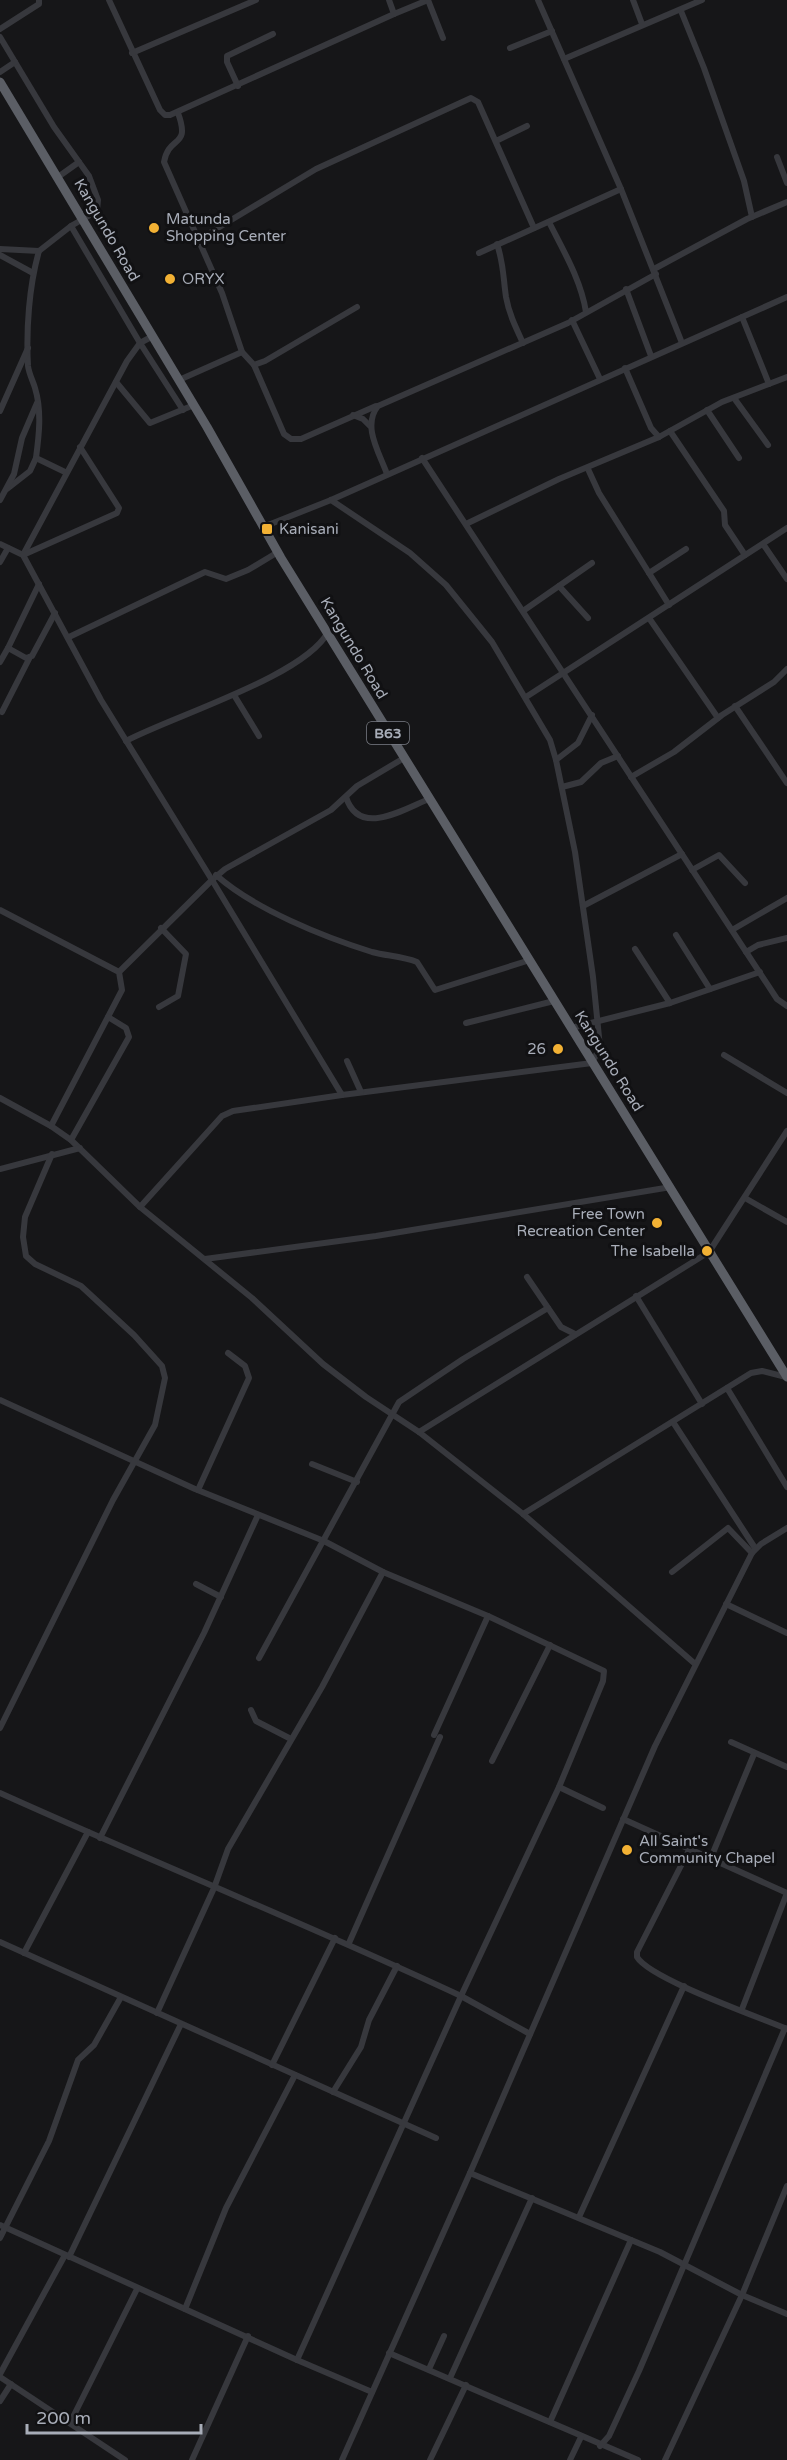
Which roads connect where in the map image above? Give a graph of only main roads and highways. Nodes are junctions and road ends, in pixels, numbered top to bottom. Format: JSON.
{"nodes":[{"id":1,"x":0,"y":82,"type":"edge"},
{"id":2,"x":787,"y":1377,"type":"edge"}],
"edges":[{"from":1,"to":2,"type":"highway","name":"Kangundo Road","number":"B63"}]}
